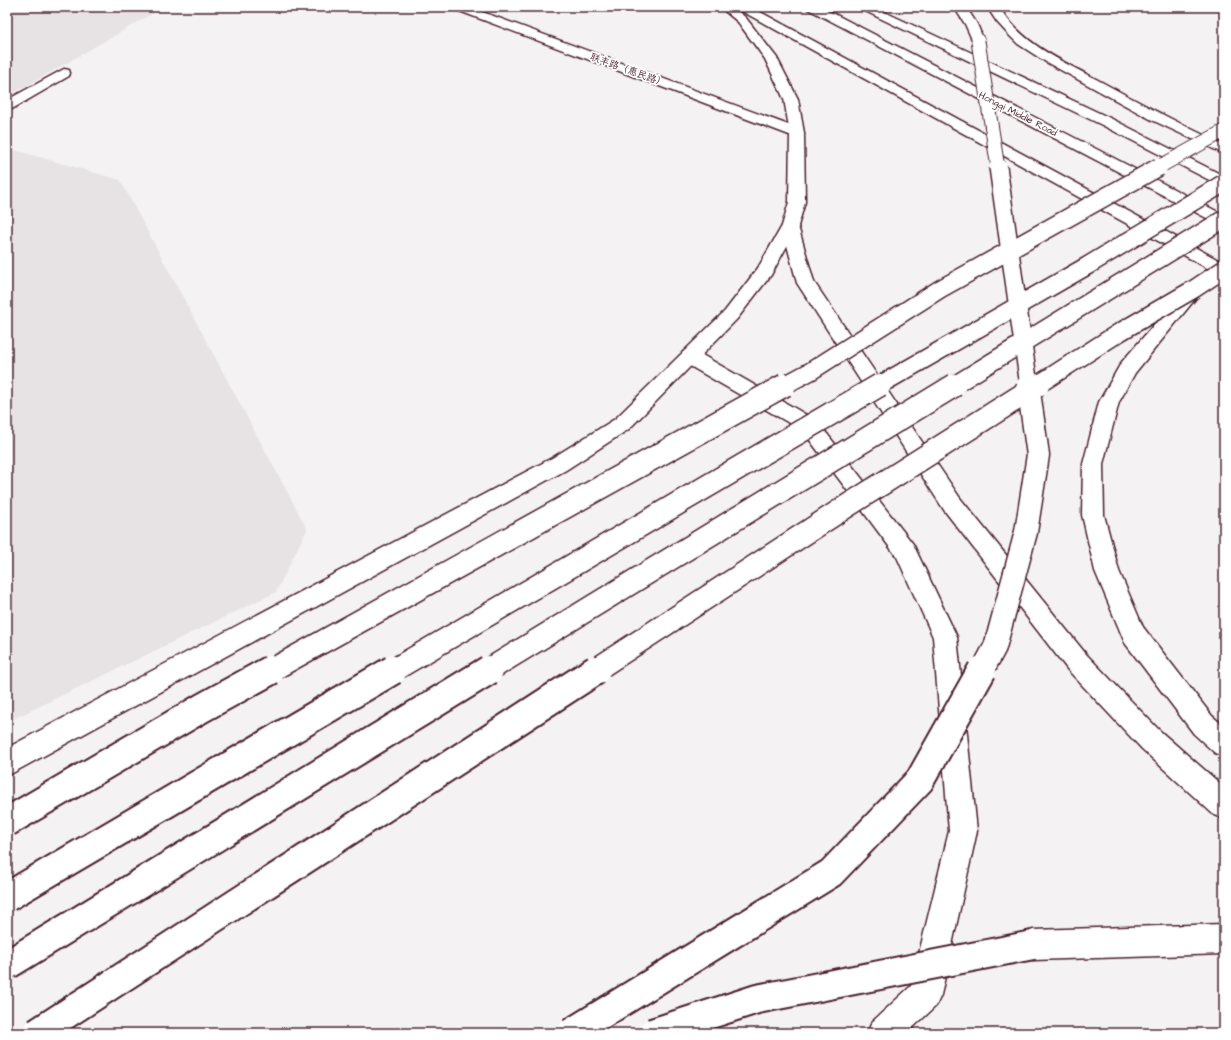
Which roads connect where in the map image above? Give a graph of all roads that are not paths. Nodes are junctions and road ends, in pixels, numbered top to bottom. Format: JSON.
{"nodes":[{"id":1,"x":458,"y":7,"type":"edge"},
{"id":2,"x":726,"y":7,"type":"edge"},
{"id":3,"x":742,"y":7,"type":"edge"},
{"id":4,"x":812,"y":7,"type":"edge"},
{"id":5,"x":865,"y":7,"type":"edge"},
{"id":6,"x":960,"y":7,"type":"edge"},
{"id":7,"x":993,"y":7,"type":"edge"},
{"id":8,"x":1072,"y":72,"type":"junction"},
{"id":9,"x":64,"y":73,"type":"dead end"},
{"id":10,"x":7,"y":106,"type":"edge"},
{"id":11,"x":1224,"y":131,"type":"edge"},
{"id":12,"x":797,"y":133,"type":"junction"},
{"id":13,"x":1224,"y":140,"type":"edge"},
{"id":14,"x":1224,"y":150,"type":"edge"},
{"id":15,"x":1224,"y":183,"type":"edge"},
{"id":16,"x":1224,"y":220,"type":"edge"},
{"id":17,"x":790,"y":226,"type":"junction"},
{"id":18,"x":1224,"y":270,"type":"edge"},
{"id":19,"x":1194,"y":289,"type":"junction"},
{"id":20,"x":690,"y":357,"type":"junction"},
{"id":21,"x":1224,"y":744,"type":"edge"},
{"id":22,"x":7,"y":763,"type":"edge"},
{"id":23,"x":1224,"y":805,"type":"edge"},
{"id":24,"x":7,"y":822,"type":"edge"},
{"id":25,"x":7,"y":897,"type":"edge"},
{"id":26,"x":1224,"y":939,"type":"edge"},
{"id":27,"x":7,"y":965,"type":"edge"},
{"id":28,"x":37,"y":1033,"type":"edge"},
{"id":29,"x":571,"y":1033,"type":"edge"},
{"id":30,"x":652,"y":1033,"type":"edge"},
{"id":31,"x":883,"y":1033,"type":"edge"}],
"edges":[{"from":1,"to":12,"type":"main road","name":"联丰路（惠民路）"},
{"from":2,"to":12,"type":"main road"},
{"from":3,"to":18,"type":"main road"},
{"from":4,"to":16,"type":"main road","name":"Hongqi Middle Road"},
{"from":5,"to":15,"type":"main road"},
{"from":6,"to":29,"type":"main road","bridge":true},
{"from":7,"to":8,"type":"main road"},
{"from":8,"to":13,"type":"main road"},
{"from":8,"to":14,"type":"main road"},
{"from":9,"to":10,"type":"main road"},
{"from":11,"to":24,"type":"main road","bridge":true},
{"from":12,"to":17,"type":"main road"},
{"from":15,"to":25,"type":"main road","bridge":true},
{"from":16,"to":27,"type":"main road","bridge":true},
{"from":17,"to":20,"type":"main road"},
{"from":17,"to":23,"type":"main road"},
{"from":18,"to":19,"type":"main road","bridge":true},
{"from":19,"to":21,"type":"main road"},
{"from":19,"to":28,"type":"main road","bridge":true},
{"from":20,"to":22,"type":"main road"},
{"from":20,"to":31,"type":"main road"},
{"from":26,"to":30,"type":"main road","bridge":true}]}
